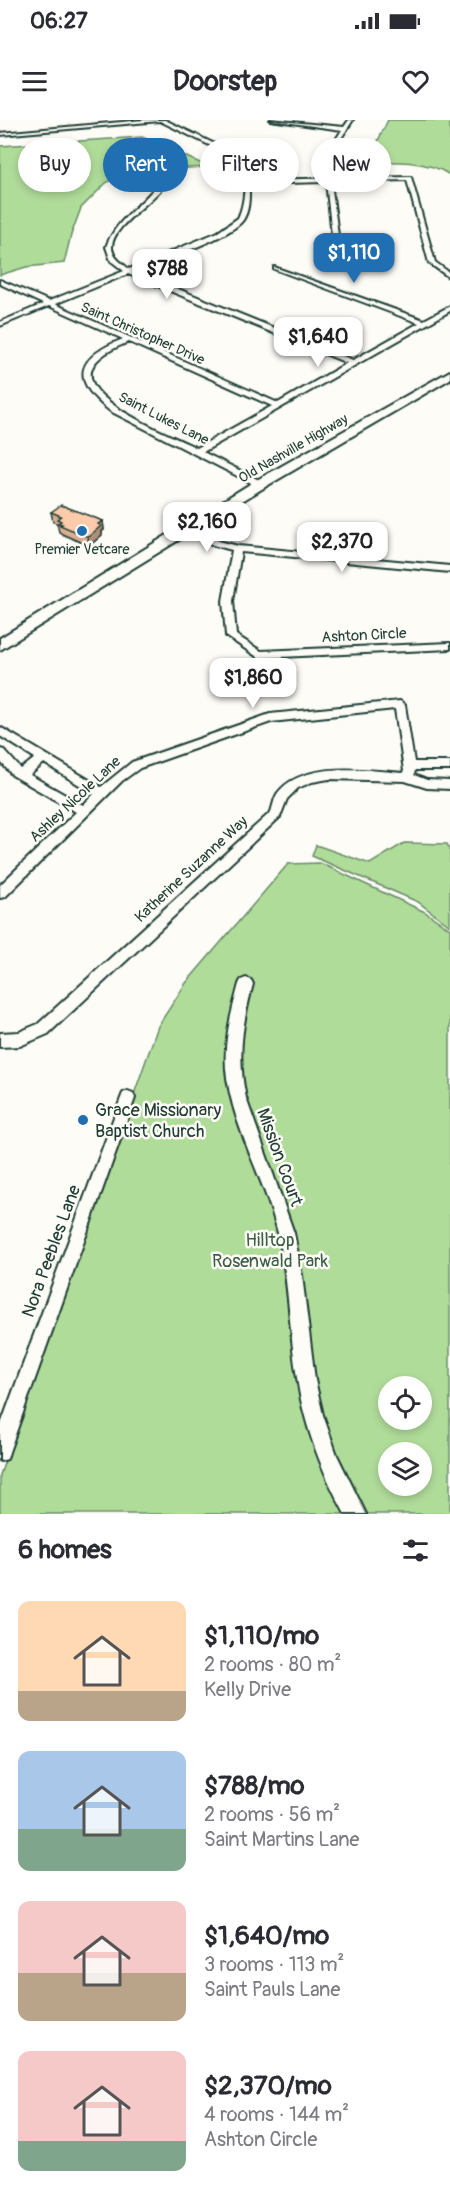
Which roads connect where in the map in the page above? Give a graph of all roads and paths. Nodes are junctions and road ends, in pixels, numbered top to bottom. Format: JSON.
{"nodes":[{"id":1,"x":161,"y":120,"type":"edge"},
{"id":2,"x":272,"y":120,"type":"edge"},
{"id":3,"x":351,"y":120,"type":"edge"},
{"id":4,"x":346,"y":129,"type":"junction"},
{"id":5,"x":0,"y":134,"type":"edge"},
{"id":6,"x":200,"y":138,"type":"edge"},
{"id":7,"x":340,"y":138,"type":"edge"},
{"id":8,"x":391,"y":178,"type":"edge"},
{"id":9,"x":155,"y":192,"type":"edge"},
{"id":10,"x":246,"y":192,"type":"edge"},
{"id":11,"x":330,"y":192,"type":"edge"},
{"id":12,"x":335,"y":235,"type":"dead end"},
{"id":13,"x":276,"y":268,"type":"dead end"},
{"id":14,"x":130,"y":272,"type":"junction"},
{"id":15,"x":450,"y":276,"type":"edge"},
{"id":16,"x":0,"y":282,"type":"edge"},
{"id":17,"x":51,"y":304,"type":"junction"},
{"id":18,"x":450,"y":308,"type":"edge"},
{"id":19,"x":424,"y":322,"type":"junction"},
{"id":20,"x":0,"y":324,"type":"edge"},
{"id":21,"x":128,"y":340,"type":"junction"},
{"id":22,"x":353,"y":363,"type":"junction"},
{"id":23,"x":450,"y":374,"type":"edge"},
{"id":24,"x":277,"y":405,"type":"junction"},
{"id":25,"x":198,"y":451,"type":"junction"},
{"id":26,"x":260,"y":484,"type":"junction"},
{"id":27,"x":189,"y":528,"type":"junction"},
{"id":28,"x":237,"y":549,"type":"junction"},
{"id":29,"x":450,"y":569,"type":"edge"},
{"id":30,"x":0,"y":645,"type":"edge"},
{"id":31,"x":450,"y":646,"type":"edge"},
{"id":32,"x":0,"y":731,"type":"edge"},
{"id":33,"x":0,"y":753,"type":"edge"},
{"id":34,"x":43,"y":757,"type":"junction"},
{"id":35,"x":450,"y":766,"type":"edge"},
{"id":36,"x":407,"y":772,"type":"junction"},
{"id":37,"x":22,"y":775,"type":"junction"},
{"id":38,"x":450,"y":786,"type":"edge"},
{"id":39,"x":102,"y":793,"type":"junction"},
{"id":40,"x":84,"y":811,"type":"junction"},
{"id":41,"x":0,"y":893,"type":"edge"},
{"id":42,"x":246,"y":984,"type":"dead end"},
{"id":43,"x":0,"y":1040,"type":"edge"},
{"id":44,"x":128,"y":1098,"type":"dead end"},
{"id":45,"x":0,"y":1452,"type":"edge"},
{"id":46,"x":356,"y":1514,"type":"edge"}],
"edges":[{"from":1,"to":5,"type":"street"},
{"from":1,"to":6,"type":"street"},
{"from":2,"to":4,"type":"street"},
{"from":3,"to":4,"type":"street"},
{"from":4,"to":7,"type":"street"},
{"from":8,"to":15,"type":"street"},
{"from":9,"to":14,"type":"street"},
{"from":10,"to":14,"type":"street"},
{"from":11,"to":12,"type":"street"},
{"from":13,"to":19,"type":"street"},
{"from":14,"to":17,"type":"street"},
{"from":14,"to":22,"type":"street"},
{"from":16,"to":17,"type":"street","name":"Saint Christopher Drive"},
{"from":17,"to":20,"type":"street"},
{"from":17,"to":21,"type":"street","name":"Saint Christopher Drive"},
{"from":18,"to":19,"type":"street"},
{"from":19,"to":22,"type":"street"},
{"from":21,"to":24,"type":"street","name":"Saint Christopher Drive"},
{"from":21,"to":25,"type":"street","name":"Saint Lukes Lane"},
{"from":22,"to":24,"type":"street"},
{"from":23,"to":26,"type":"main road","name":"Old Nashville Highway"},
{"from":24,"to":25,"type":"street"},
{"from":25,"to":26,"type":"street","name":"Saint Lukes Lane"},
{"from":26,"to":27,"type":"main road","name":"Old Nashville Highway"},
{"from":27,"to":28,"type":"street"},
{"from":27,"to":30,"type":"main road","name":"Old Nashville Highway"},
{"from":28,"to":29,"type":"street"},
{"from":28,"to":31,"type":"street","name":"Ashton Circle"},
{"from":32,"to":34,"type":"street"},
{"from":33,"to":37,"type":"street"},
{"from":34,"to":37,"type":"street"},
{"from":34,"to":39,"type":"street"},
{"from":35,"to":36,"type":"street"},
{"from":36,"to":38,"type":"street"},
{"from":36,"to":39,"type":"street","name":"Ashley Nicole Lane"},
{"from":36,"to":43,"type":"street","name":"Katherine Suzanne Way"},
{"from":37,"to":40,"type":"street"},
{"from":39,"to":40,"type":"street","name":"Ashley Nicole Lane"},
{"from":40,"to":41,"type":"street","name":"Ashley Nicole Lane"},
{"from":42,"to":46,"type":"street","name":"Mission Court"},
{"from":44,"to":45,"type":"street","name":"Nora Peebles Lane"}]}
